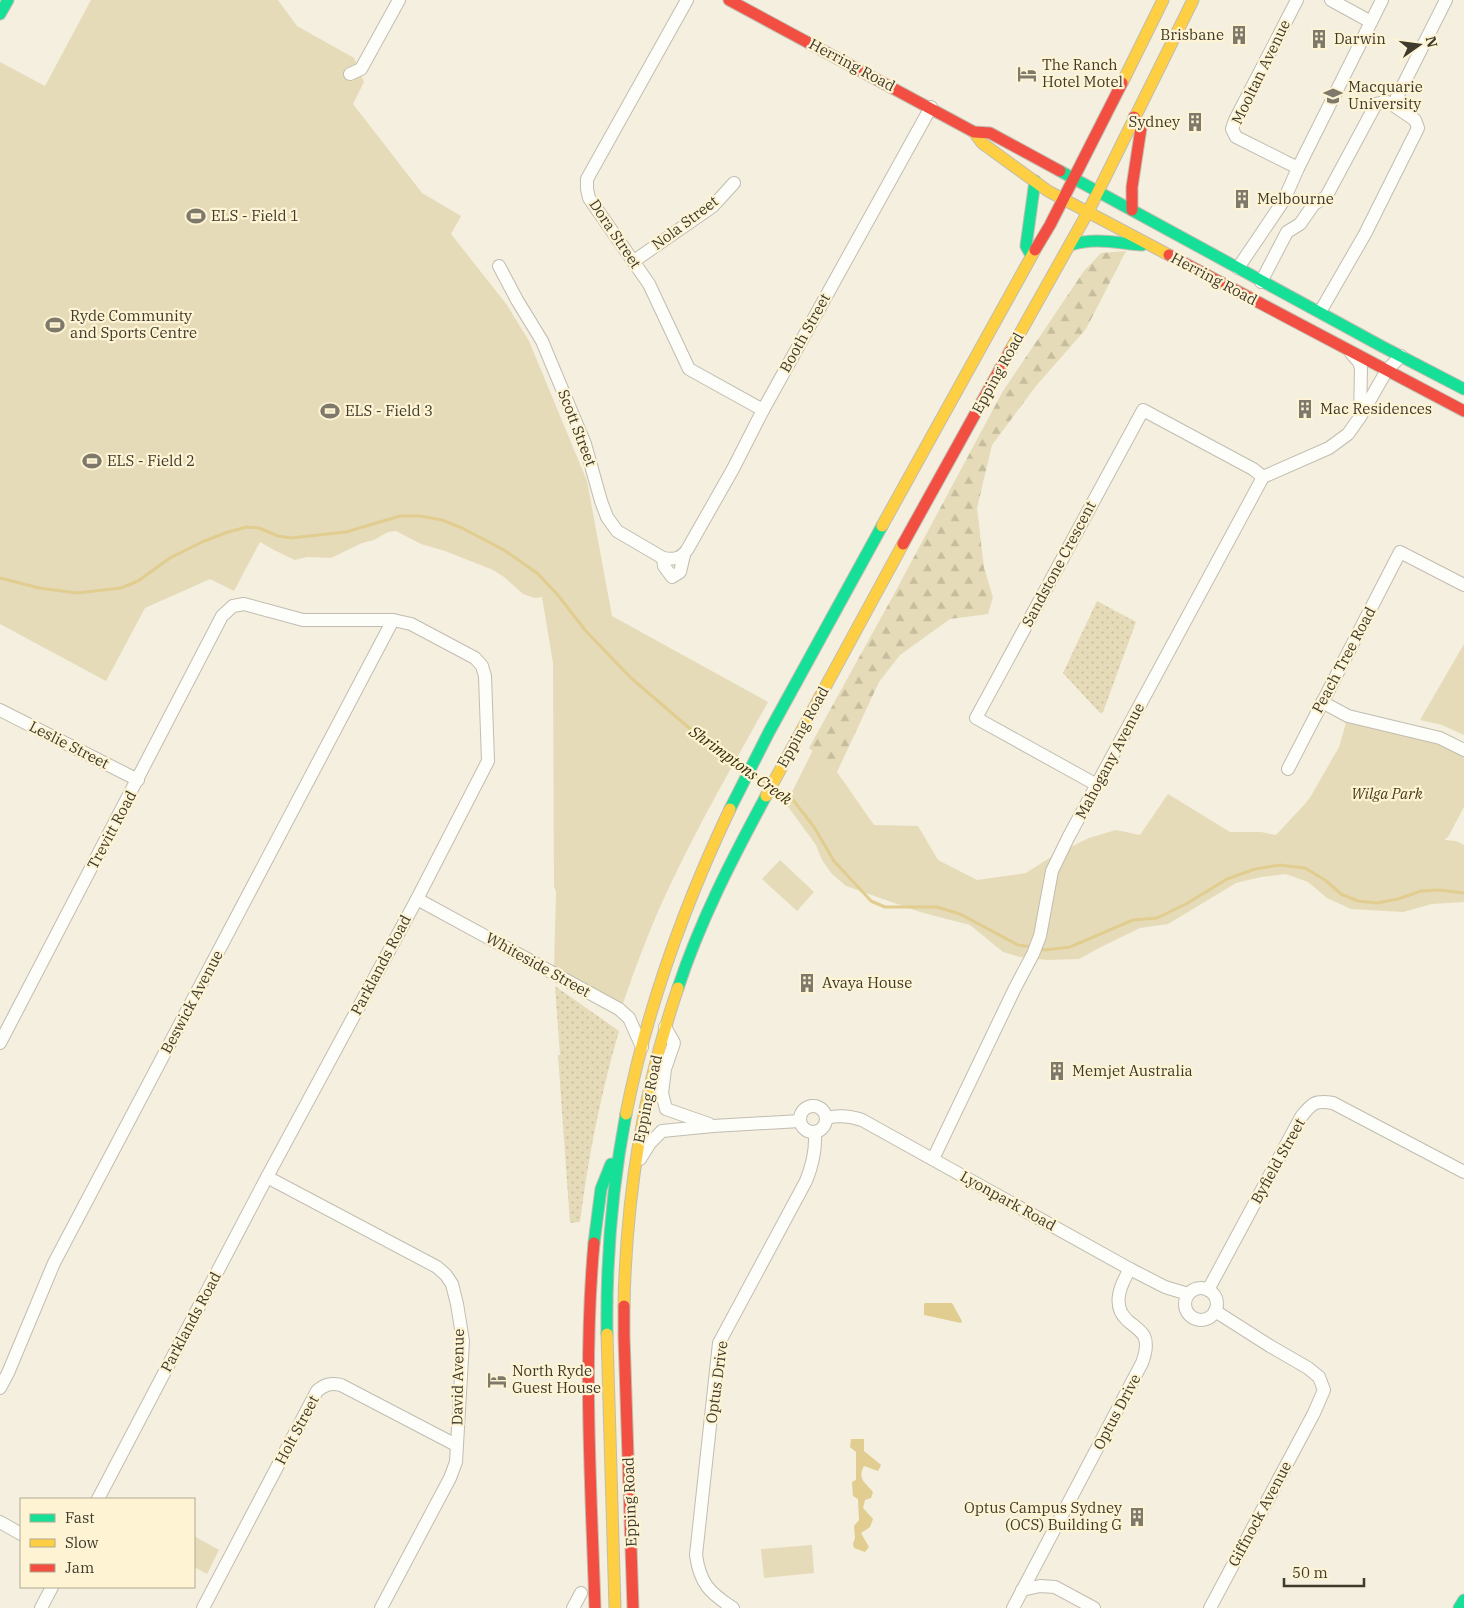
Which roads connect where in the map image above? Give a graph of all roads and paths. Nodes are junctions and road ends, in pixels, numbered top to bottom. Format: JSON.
{"nodes":[{"id":1,"x":8,"y":0,"type":"edge"},
{"id":2,"x":399,"y":0,"type":"edge"},
{"id":3,"x":687,"y":0,"type":"edge"},
{"id":4,"x":729,"y":0,"type":"edge"},
{"id":5,"x":1163,"y":0,"type":"edge"},
{"id":6,"x":1193,"y":0,"type":"edge"},
{"id":7,"x":1297,"y":0,"type":"edge"},
{"id":8,"x":1331,"y":0,"type":"edge"},
{"id":9,"x":1382,"y":0,"type":"edge"},
{"id":10,"x":1446,"y":0,"type":"edge"},
{"id":11,"x":0,"y":14,"type":"edge"},
{"id":12,"x":1371,"y":22,"type":"junction"},
{"id":13,"x":350,"y":74,"type":"dead end"},
{"id":14,"x":1393,"y":104,"type":"junction"},
{"id":15,"x":931,"y":107,"type":"junction"},
{"id":16,"x":1134,"y":117,"type":"junction"},
{"id":17,"x":974,"y":132,"type":"junction"},
{"id":18,"x":1298,"y":168,"type":"junction"},
{"id":19,"x":1073,"y":179,"type":"junction"},
{"id":20,"x":1035,"y":181,"type":"junction"},
{"id":21,"x":734,"y":183,"type":"dead end"},
{"id":22,"x":1098,"y":192,"type":"junction"},
{"id":23,"x":1062,"y":198,"type":"junction"},
{"id":24,"x":1132,"y":210,"type":"junction"},
{"id":25,"x":1088,"y":212,"type":"junction"},
{"id":26,"x":1150,"y":245,"type":"junction"},
{"id":27,"x":1070,"y":246,"type":"junction"},
{"id":28,"x":1031,"y":255,"type":"junction"},
{"id":29,"x":634,"y":261,"type":"junction"},
{"id":30,"x":499,"y":266,"type":"dead end"},
{"id":31,"x":1238,"y":268,"type":"junction"},
{"id":32,"x":1261,"y":282,"type":"junction"},
{"id":33,"x":1320,"y":312,"type":"junction"},
{"id":34,"x":1347,"y":348,"type":"junction"},
{"id":35,"x":1401,"y":356,"type":"junction"},
{"id":36,"x":1387,"y":370,"type":"junction"},
{"id":37,"x":1464,"y":389,"type":"edge"},
{"id":38,"x":763,"y":410,"type":"junction"},
{"id":39,"x":1464,"y":411,"type":"edge"},
{"id":40,"x":1360,"y":417,"type":"junction"},
{"id":41,"x":1263,"y":477,"type":"junction"},
{"id":42,"x":681,"y":556,"type":"joint"},
{"id":43,"x":1464,"y":585,"type":"edge"},
{"id":44,"x":222,"y":616,"type":"joint"},
{"id":45,"x":393,"y":620,"type":"junction"},
{"id":46,"x":1322,"y":702,"type":"junction"},
{"id":47,"x":0,"y":710,"type":"edge"},
{"id":48,"x":1464,"y":750,"type":"edge"},
{"id":49,"x":1288,"y":769,"type":"dead end"},
{"id":50,"x":138,"y":780,"type":"junction"},
{"id":51,"x":1097,"y":785,"type":"junction"},
{"id":52,"x":417,"y":899,"type":"junction"},
{"id":53,"x":665,"y":1028,"type":"junction"},
{"id":54,"x":0,"y":1043,"type":"edge"},
{"id":55,"x":642,"y":1048,"type":"junction"},
{"id":56,"x":827,"y":1118,"type":"junction"},
{"id":57,"x":800,"y":1121,"type":"junction"},
{"id":58,"x":713,"y":1126,"type":"junction"},
{"id":59,"x":815,"y":1132,"type":"junction"},
{"id":60,"x":621,"y":1142,"type":"junction"},
{"id":61,"x":933,"y":1159,"type":"junction"},
{"id":62,"x":634,"y":1168,"type":"junction"},
{"id":63,"x":1464,"y":1172,"type":"edge"},
{"id":64,"x":267,"y":1177,"type":"junction"},
{"id":65,"x":1130,"y":1269,"type":"junction"},
{"id":66,"x":1208,"y":1290,"type":"junction"},
{"id":67,"x":1188,"y":1294,"type":"junction"},
{"id":68,"x":1215,"y":1311,"type":"junction"},
{"id":69,"x":0,"y":1388,"type":"edge"},
{"id":70,"x":456,"y":1445,"type":"junction"},
{"id":71,"x":628,"y":1455,"type":"junction"},
{"id":72,"x":99,"y":1498,"type":"edge"},
{"id":73,"x":0,"y":1522,"type":"edge"},
{"id":74,"x":20,"y":1533,"type":"edge"},
{"id":75,"x":643,"y":1584,"type":"dead end"},
{"id":76,"x":51,"y":1588,"type":"edge"},
{"id":77,"x":1022,"y":1590,"type":"junction"},
{"id":78,"x":581,"y":1593,"type":"dead end"},
{"id":79,"x":1464,"y":1600,"type":"edge"},
{"id":80,"x":41,"y":1608,"type":"edge"},
{"id":81,"x":204,"y":1608,"type":"edge"},
{"id":82,"x":381,"y":1608,"type":"edge"},
{"id":83,"x":573,"y":1608,"type":"edge"},
{"id":84,"x":595,"y":1608,"type":"edge"},
{"id":85,"x":615,"y":1608,"type":"edge"},
{"id":86,"x":633,"y":1608,"type":"edge"},
{"id":87,"x":733,"y":1608,"type":"edge"},
{"id":88,"x":1013,"y":1608,"type":"edge"},
{"id":89,"x":1094,"y":1608,"type":"edge"},
{"id":90,"x":1210,"y":1608,"type":"edge"},
{"id":91,"x":1459,"y":1608,"type":"edge"}],
"edges":[{"from":1,"to":11,"type":"main road"},
{"from":2,"to":13,"type":"street"},
{"from":3,"to":29,"type":"street","name":"Dora Street"},
{"from":4,"to":15,"type":"main road","name":"Herring Road"},
{"from":5,"to":19,"type":"main road","name":"Epping Road"},
{"from":6,"to":16,"type":"main road","name":"Epping Road"},
{"from":7,"to":18,"type":"street","name":"Mooltan Avenue"},
{"from":8,"to":12,"type":"street"},
{"from":9,"to":12,"type":"street"},
{"from":10,"to":14,"type":"street"},
{"from":12,"to":18,"type":"street"},
{"from":14,"to":32,"type":"street"},
{"from":14,"to":33,"type":"street"},
{"from":15,"to":17,"type":"main road","name":"Herring Road"},
{"from":15,"to":38,"type":"street","name":"Booth Street"},
{"from":16,"to":22,"type":"main road","name":"Epping Road"},
{"from":16,"to":24,"type":"main road"},
{"from":17,"to":19,"type":"main road","name":"Herring Road"},
{"from":17,"to":20,"type":"main road","name":"Herring Road"},
{"from":18,"to":31,"type":"street"},
{"from":19,"to":22,"type":"main road","name":"Herring Road"},
{"from":19,"to":23,"type":"main road","name":"Epping Road"},
{"from":20,"to":23,"type":"main road","name":"Herring Road"},
{"from":20,"to":28,"type":"main road"},
{"from":21,"to":29,"type":"street","name":"Nola Street"},
{"from":22,"to":24,"type":"main road","name":"Herring Road"},
{"from":22,"to":25,"type":"main road","name":"Epping Road"},
{"from":23,"to":25,"type":"main road","name":"Herring Road"},
{"from":23,"to":28,"type":"main road","name":"Epping Road"},
{"from":24,"to":31,"type":"main road","name":"Herring Road"},
{"from":25,"to":26,"type":"main road","name":"Herring Road"},
{"from":25,"to":27,"type":"main road","name":"Epping Road"},
{"from":26,"to":27,"type":"main road"},
{"from":26,"to":34,"type":"main road","name":"Herring Road"},
{"from":27,"to":53,"type":"main road","name":"Epping Road"},
{"from":28,"to":55,"type":"main road","name":"Epping Road"},
{"from":29,"to":38,"type":"street","name":"Dora Street"},
{"from":30,"to":42,"type":"street","name":"Scott Street"},
{"from":31,"to":32,"type":"main road","name":"Herring Road"},
{"from":32,"to":33,"type":"main road","name":"Herring Road"},
{"from":33,"to":35,"type":"main road","name":"Herring Road"},
{"from":34,"to":36,"type":"main road","name":"Herring Road"},
{"from":34,"to":40,"type":"street"},
{"from":35,"to":36,"type":"street"},
{"from":35,"to":37,"type":"main road","name":"Herring Road"},
{"from":36,"to":39,"type":"main road","name":"Herring Road"},
{"from":36,"to":40,"type":"street"},
{"from":38,"to":42,"type":"street","name":"Booth Street"},
{"from":40,"to":41,"type":"street"},
{"from":41,"to":51,"type":"street","name":"Mahogany Avenue"},
{"from":41,"to":51,"type":"street","name":"Sandstone Crescent"},
{"from":43,"to":46,"type":"street","name":"Peach Tree Road"},
{"from":44,"to":45,"type":"street","name":"Parklands Road"},
{"from":44,"to":50,"type":"street","name":"Trevitt Road"},
{"from":45,"to":52,"type":"street","name":"Parklands Road"},
{"from":45,"to":69,"type":"street","name":"Beswick Avenue"},
{"from":46,"to":48,"type":"street"},
{"from":46,"to":49,"type":"street","name":"Peach Tree Road"},
{"from":47,"to":50,"type":"street","name":"Leslie Street"},
{"from":50,"to":54,"type":"street","name":"Trevitt Road"},
{"from":51,"to":61,"type":"street","name":"Mahogany Avenue"},
{"from":52,"to":55,"type":"street","name":"Whiteside Street"},
{"from":52,"to":64,"type":"street","name":"Parklands Road"},
{"from":53,"to":58,"type":"street"},
{"from":53,"to":62,"type":"main road","name":"Epping Road"},
{"from":55,"to":60,"type":"main road","name":"Epping Road"},
{"from":56,"to":57,"type":"street"},
{"from":56,"to":59,"type":"street"},
{"from":56,"to":61,"type":"street","name":"Lyonpark Road"},
{"from":57,"to":58,"type":"street"},
{"from":57,"to":59,"type":"street"},
{"from":58,"to":62,"type":"street"},
{"from":59,"to":87,"type":"street","name":"Optus Drive"},
{"from":60,"to":84,"type":"main road"},
{"from":60,"to":85,"type":"main road","name":"Epping Road"},
{"from":61,"to":65,"type":"street","name":"Lyonpark Road"},
{"from":62,"to":71,"type":"main road","name":"Epping Road"},
{"from":63,"to":66,"type":"street","name":"Byfield Street"},
{"from":64,"to":70,"type":"street","name":"David Avenue"},
{"from":64,"to":72,"type":"street","name":"Parklands Road"},
{"from":65,"to":67,"type":"street","name":"Lyonpark Road"},
{"from":65,"to":77,"type":"street","name":"Optus Drive"},
{"from":66,"to":67,"type":"street"},
{"from":66,"to":68,"type":"street"},
{"from":67,"to":68,"type":"street"},
{"from":68,"to":90,"type":"street","name":"Giffnock Avenue"},
{"from":70,"to":81,"type":"street","name":"Holt Street"},
{"from":70,"to":82,"type":"street","name":"David Avenue"},
{"from":71,"to":75,"type":"main road"},
{"from":71,"to":86,"type":"main road","name":"Epping Road"},
{"from":73,"to":74,"type":"street"},
{"from":76,"to":80,"type":"street"},
{"from":77,"to":88,"type":"street","name":"Optus Drive"},
{"from":77,"to":89,"type":"street"},
{"from":78,"to":83,"type":"street"},
{"from":79,"to":91,"type":"main road"}]}
